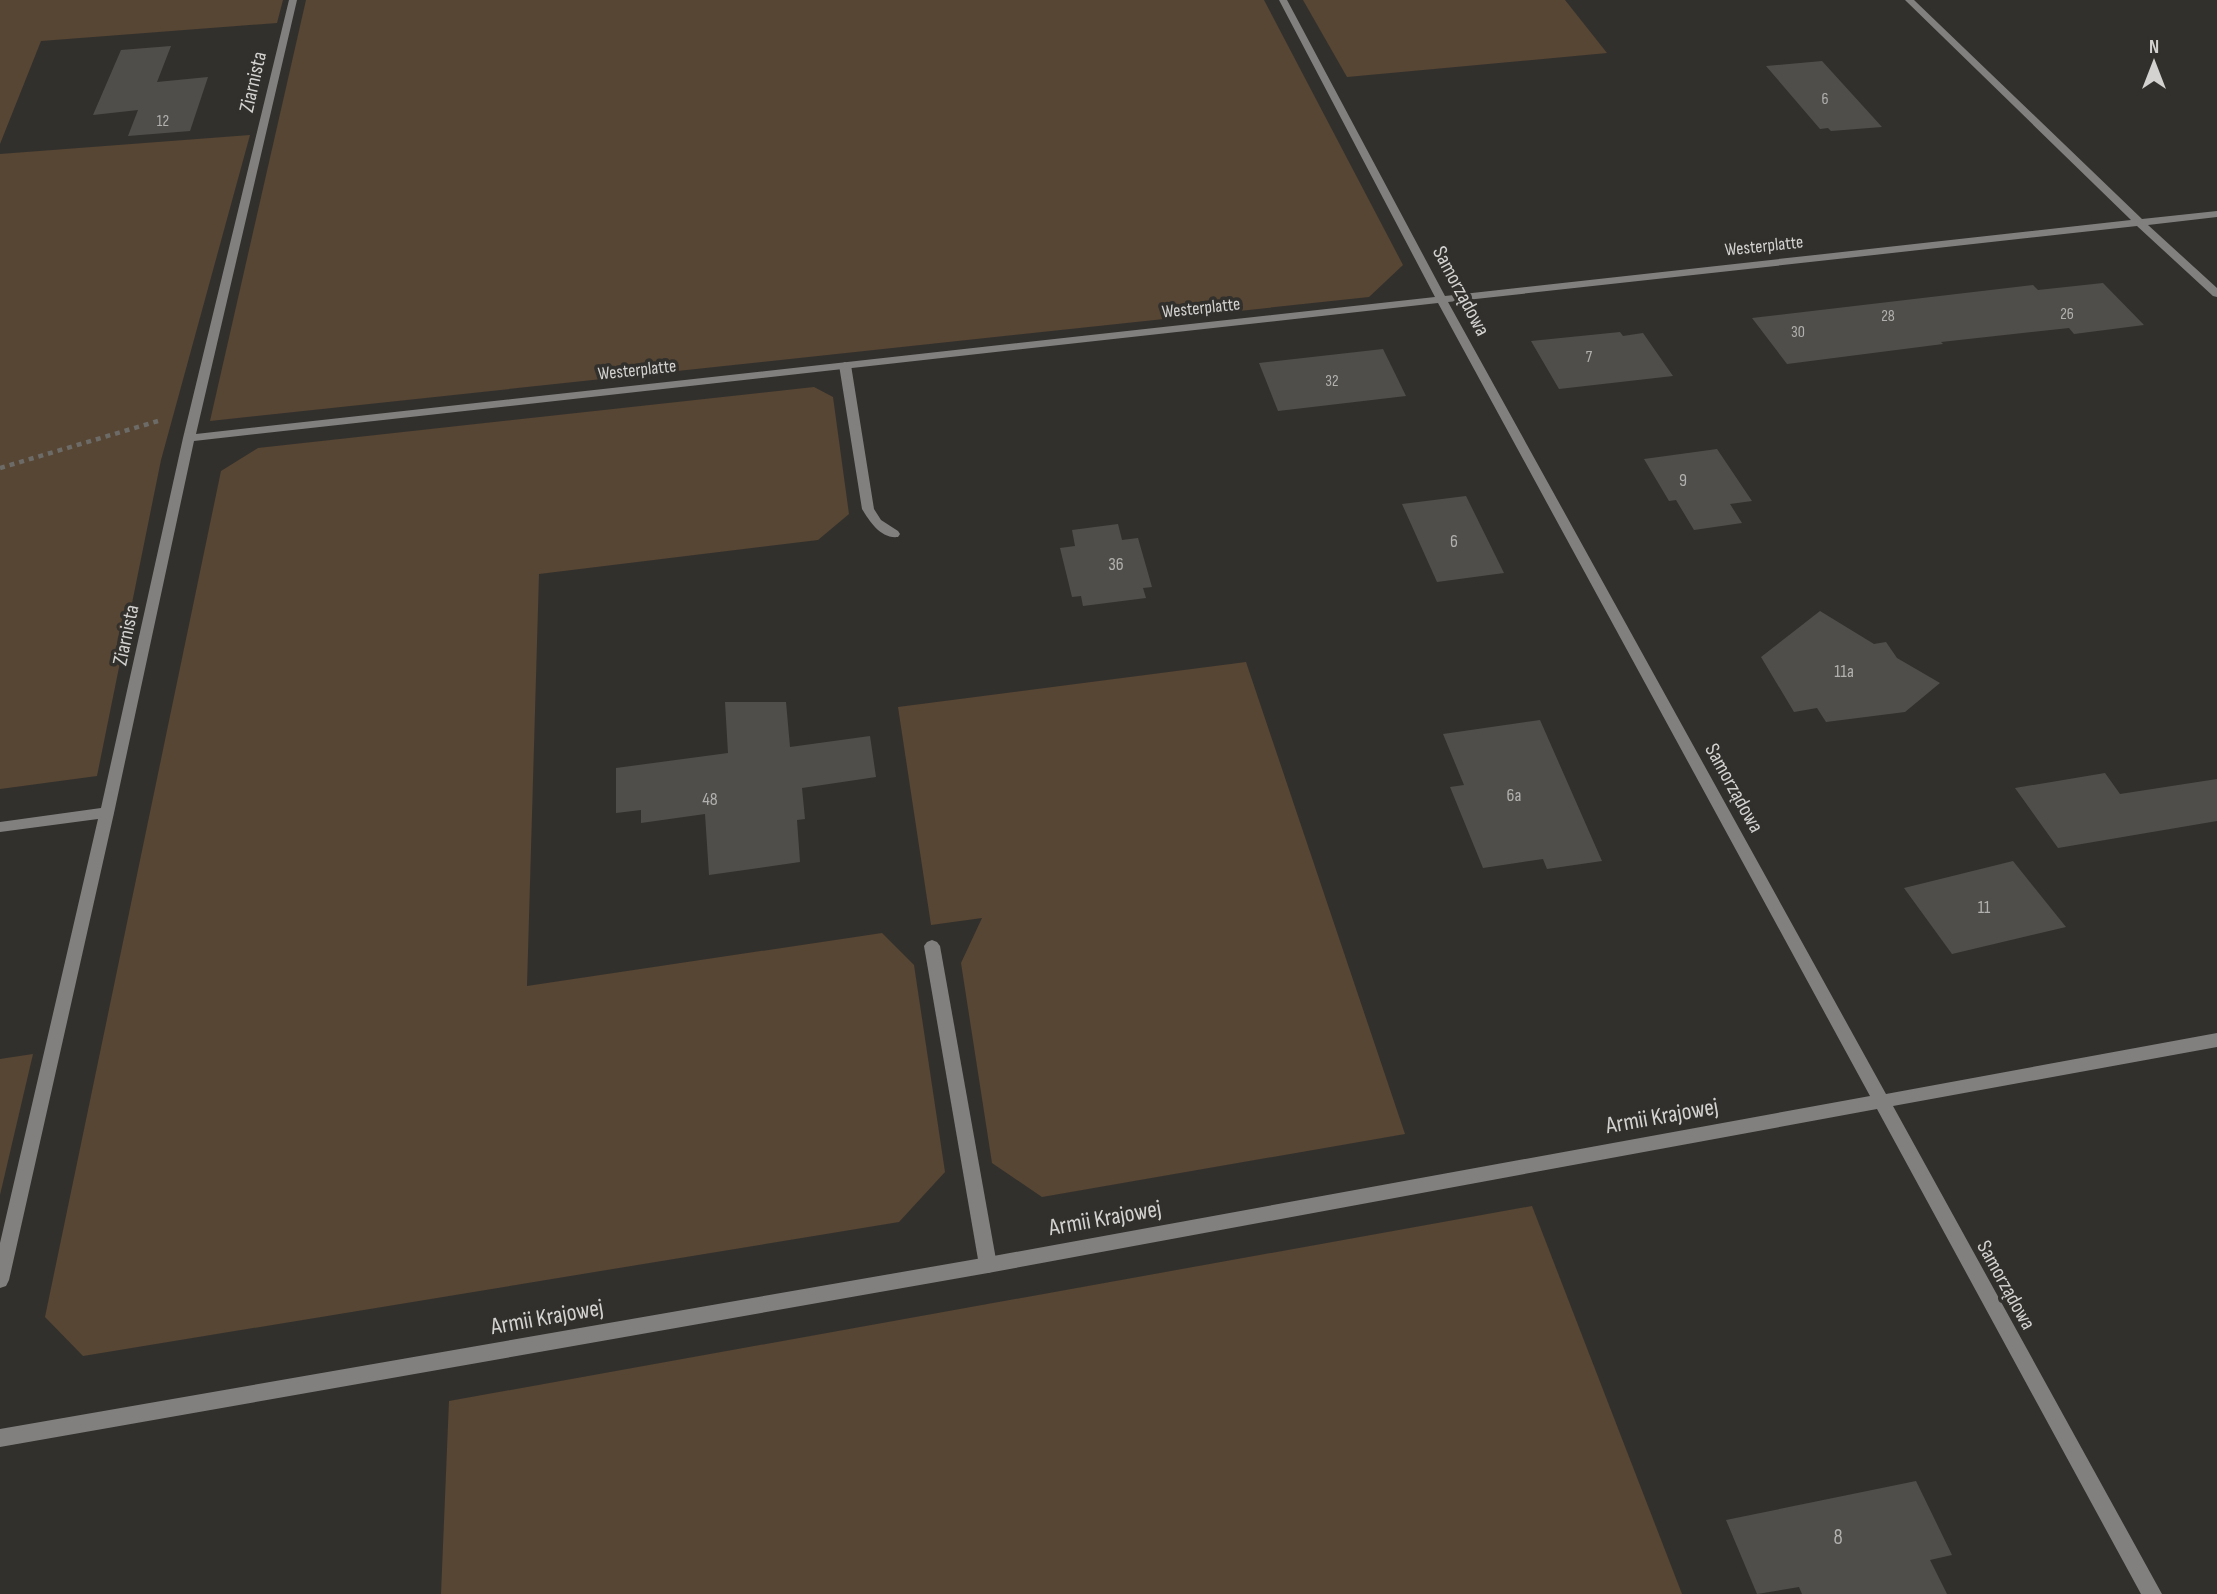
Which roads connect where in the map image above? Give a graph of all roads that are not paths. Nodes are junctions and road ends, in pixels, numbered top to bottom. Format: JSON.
{"nodes":[{"id":1,"x":293,"y":0,"type":"edge"},
{"id":2,"x":1283,"y":0,"type":"edge"},
{"id":3,"x":1909,"y":0,"type":"edge"},
{"id":4,"x":2217,"y":214,"type":"edge"},
{"id":5,"x":2141,"y":222,"type":"junction"},
{"id":6,"x":2217,"y":294,"type":"edge"},
{"id":7,"x":1441,"y":299,"type":"junction"},
{"id":8,"x":845,"y":365,"type":"junction"},
{"id":9,"x":188,"y":438,"type":"junction"},
{"id":10,"x":894,"y":534,"type":"dead end"},
{"id":11,"x":107,"y":813,"type":"junction"},
{"id":12,"x":0,"y":827,"type":"edge"},
{"id":13,"x":932,"y":946,"type":"dead end"},
{"id":14,"x":2217,"y":1040,"type":"edge"},
{"id":15,"x":1881,"y":1101,"type":"junction"},
{"id":16,"x":988,"y":1265,"type":"junction"},
{"id":17,"x":0,"y":1280,"type":"edge"},
{"id":18,"x":0,"y":1438,"type":"edge"},
{"id":19,"x":2152,"y":1594,"type":"edge"}],
"edges":[{"from":1,"to":9,"type":"street","name":"Ziarnista"},
{"from":2,"to":7,"type":"street","name":"Samorządowa"},
{"from":3,"to":5,"type":"street"},
{"from":4,"to":5,"type":"street","name":"Westerplatte"},
{"from":5,"to":6,"type":"street"},
{"from":5,"to":7,"type":"street","name":"Westerplatte"},
{"from":7,"to":8,"type":"street","name":"Westerplatte"},
{"from":7,"to":15,"type":"street","name":"Samorządowa"},
{"from":8,"to":9,"type":"street","name":"Westerplatte"},
{"from":8,"to":10,"type":"street"},
{"from":9,"to":11,"type":"street","name":"Ziarnista"},
{"from":11,"to":12,"type":"street"},
{"from":11,"to":17,"type":"street","name":"Ziarnista"},
{"from":13,"to":16,"type":"street"},
{"from":14,"to":15,"type":"street","name":"Armii Krajowej"},
{"from":15,"to":16,"type":"street","name":"Armii Krajowej"},
{"from":15,"to":19,"type":"street","name":"Samorządowa"},
{"from":16,"to":18,"type":"street","name":"Armii Krajowej"}]}
